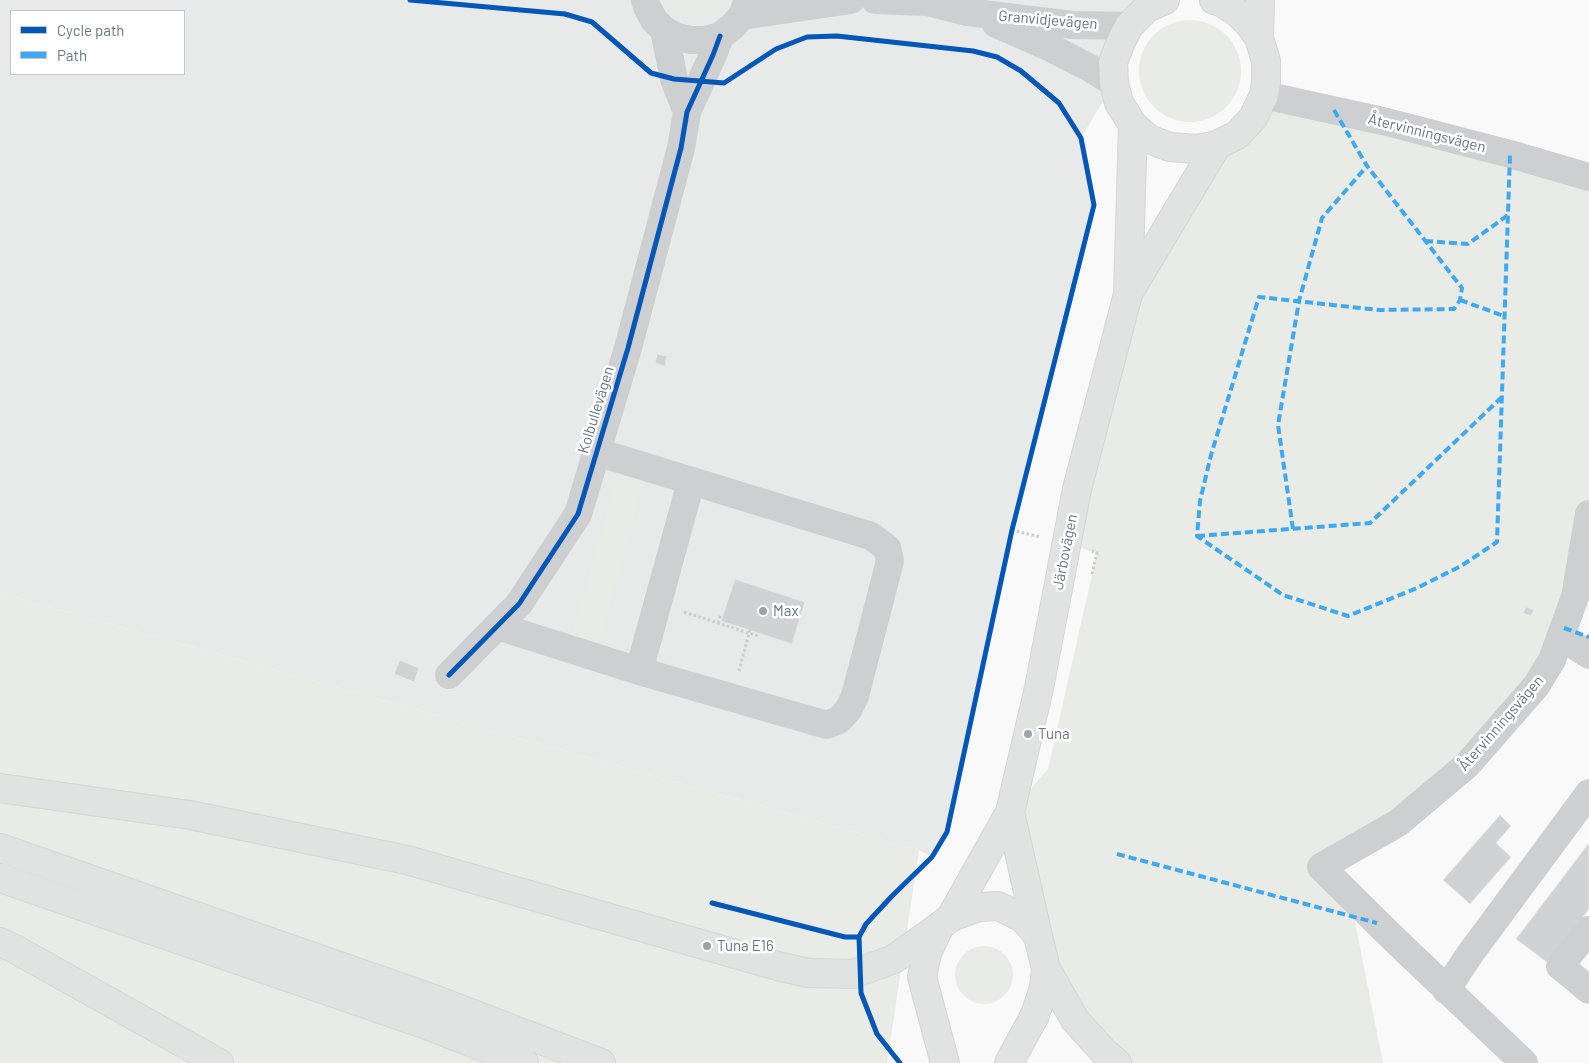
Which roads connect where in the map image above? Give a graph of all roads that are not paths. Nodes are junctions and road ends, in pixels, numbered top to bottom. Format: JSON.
{"nodes":[{"id":1,"x":851,"y":0,"type":"edge"},
{"id":2,"x":875,"y":0,"type":"edge"},
{"id":3,"x":1165,"y":0,"type":"edge"},
{"id":4,"x":1214,"y":0,"type":"edge"},
{"id":5,"x":1260,"y":0,"type":"edge"},
{"id":6,"x":639,"y":2,"type":"edge"},
{"id":7,"x":745,"y":8,"type":"edge"},
{"id":8,"x":971,"y":8,"type":"edge"},
{"id":9,"x":1129,"y":26,"type":"junction"},
{"id":10,"x":664,"y":30,"type":"junction"},
{"id":11,"x":720,"y":36,"type":"junction"},
{"id":12,"x":1259,"y":38,"type":"junction"},
{"id":13,"x":1114,"y":83,"type":"junction"},
{"id":14,"x":1264,"y":95,"type":"junction"},
{"id":15,"x":687,"y":112,"type":"junction"},
{"id":16,"x":1133,"y":125,"type":"junction"},
{"id":17,"x":1217,"y":145,"type":"junction"},
{"id":18,"x":1589,"y":177,"type":"edge"},
{"id":19,"x":1128,"y":294,"type":"junction"},
{"id":20,"x":597,"y":452,"type":"junction"},
{"id":21,"x":691,"y":482,"type":"junction"},
{"id":22,"x":1589,"y":514,"type":"edge"},
{"id":23,"x":497,"y":626,"type":"junction"},
{"id":24,"x":1561,"y":636,"type":"junction"},
{"id":25,"x":1589,"y":655,"type":"edge"},
{"id":26,"x":639,"y":670,"type":"junction"},
{"id":27,"x":449,"y":675,"type":"dead end"},
{"id":28,"x":0,"y":788,"type":"edge"},
{"id":29,"x":1589,"y":793,"type":"edge"},
{"id":30,"x":1010,"y":812,"type":"junction"},
{"id":31,"x":0,"y":848,"type":"edge"},
{"id":32,"x":0,"y":878,"type":"edge"},
{"id":33,"x":946,"y":922,"type":"junction"},
{"id":34,"x":1589,"y":930,"type":"edge"},
{"id":35,"x":1038,"y":936,"type":"junction"},
{"id":36,"x":0,"y":942,"type":"edge"},
{"id":37,"x":1046,"y":969,"type":"junction"},
{"id":38,"x":1446,"y":990,"type":"junction"},
{"id":39,"x":1589,"y":990,"type":"edge"},
{"id":40,"x":219,"y":1063,"type":"edge"},
{"id":41,"x":524,"y":1063,"type":"edge"},
{"id":42,"x":601,"y":1063,"type":"edge"},
{"id":43,"x":945,"y":1063,"type":"edge"},
{"id":44,"x":1009,"y":1063,"type":"edge"},
{"id":45,"x":1117,"y":1063,"type":"edge"},
{"id":46,"x":1524,"y":1063,"type":"edge"}],
"edges":[{"from":1,"to":7,"type":"street"},
{"from":2,"to":8,"type":"street","name":"Granvidjevägen"},
{"from":3,"to":9,"type":"main road"},
{"from":4,"to":12,"type":"main road"},
{"from":5,"to":12,"type":"main road"},
{"from":6,"to":10,"type":"street"},
{"from":7,"to":11,"type":"street"},
{"from":8,"to":9,"type":"street","name":"Granvidjevägen"},
{"from":8,"to":13,"type":"street","name":"Granvidjevägen"},
{"from":9,"to":13,"type":"main road"},
{"from":10,"to":11,"type":"street"},
{"from":10,"to":15,"type":"street"},
{"from":11,"to":15,"type":"street","name":"Kolbullevägen"},
{"from":12,"to":14,"type":"main road"},
{"from":13,"to":16,"type":"main road"},
{"from":14,"to":17,"type":"main road"},
{"from":14,"to":18,"type":"street","name":"Återvinningsvägen"},
{"from":15,"to":20,"type":"street","name":"Kolbullevägen"},
{"from":16,"to":17,"type":"main road"},
{"from":16,"to":19,"type":"main road","name":"Järbovägen"},
{"from":17,"to":19,"type":"main road","name":"Järbovägen"},
{"from":19,"to":30,"type":"main road","name":"Järbovägen"},
{"from":20,"to":21,"type":"street"},
{"from":20,"to":23,"type":"street","name":"Kolbullevägen"},
{"from":21,"to":26,"type":"street"},
{"from":21,"to":26,"type":"street"},
{"from":22,"to":24,"type":"street","name":"Återvinningsvägen"},
{"from":23,"to":26,"type":"street"},
{"from":23,"to":27,"type":"street","name":"Kolbullevägen"},
{"from":24,"to":25,"type":"street"},
{"from":24,"to":38,"type":"street","name":"Återvinningsvägen"},
{"from":28,"to":33,"type":"main road"},
{"from":29,"to":38,"type":"street"},
{"from":30,"to":33,"type":"main road","name":"Järbovägen"},
{"from":30,"to":35,"type":"main road","name":"Järbovägen"},
{"from":31,"to":42,"type":"main road"},
{"from":32,"to":41,"type":"main road"},
{"from":33,"to":35,"type":"main road","name":"Järbovägen"},
{"from":33,"to":43,"type":"main road","name":"Järbovägen"},
{"from":34,"to":39,"type":"street"},
{"from":35,"to":37,"type":"main road","name":"Järbovägen"},
{"from":36,"to":40,"type":"main road"},
{"from":37,"to":44,"type":"main road","name":"Järbovägen"},
{"from":37,"to":45,"type":"main road"},
{"from":38,"to":46,"type":"street"}]}
